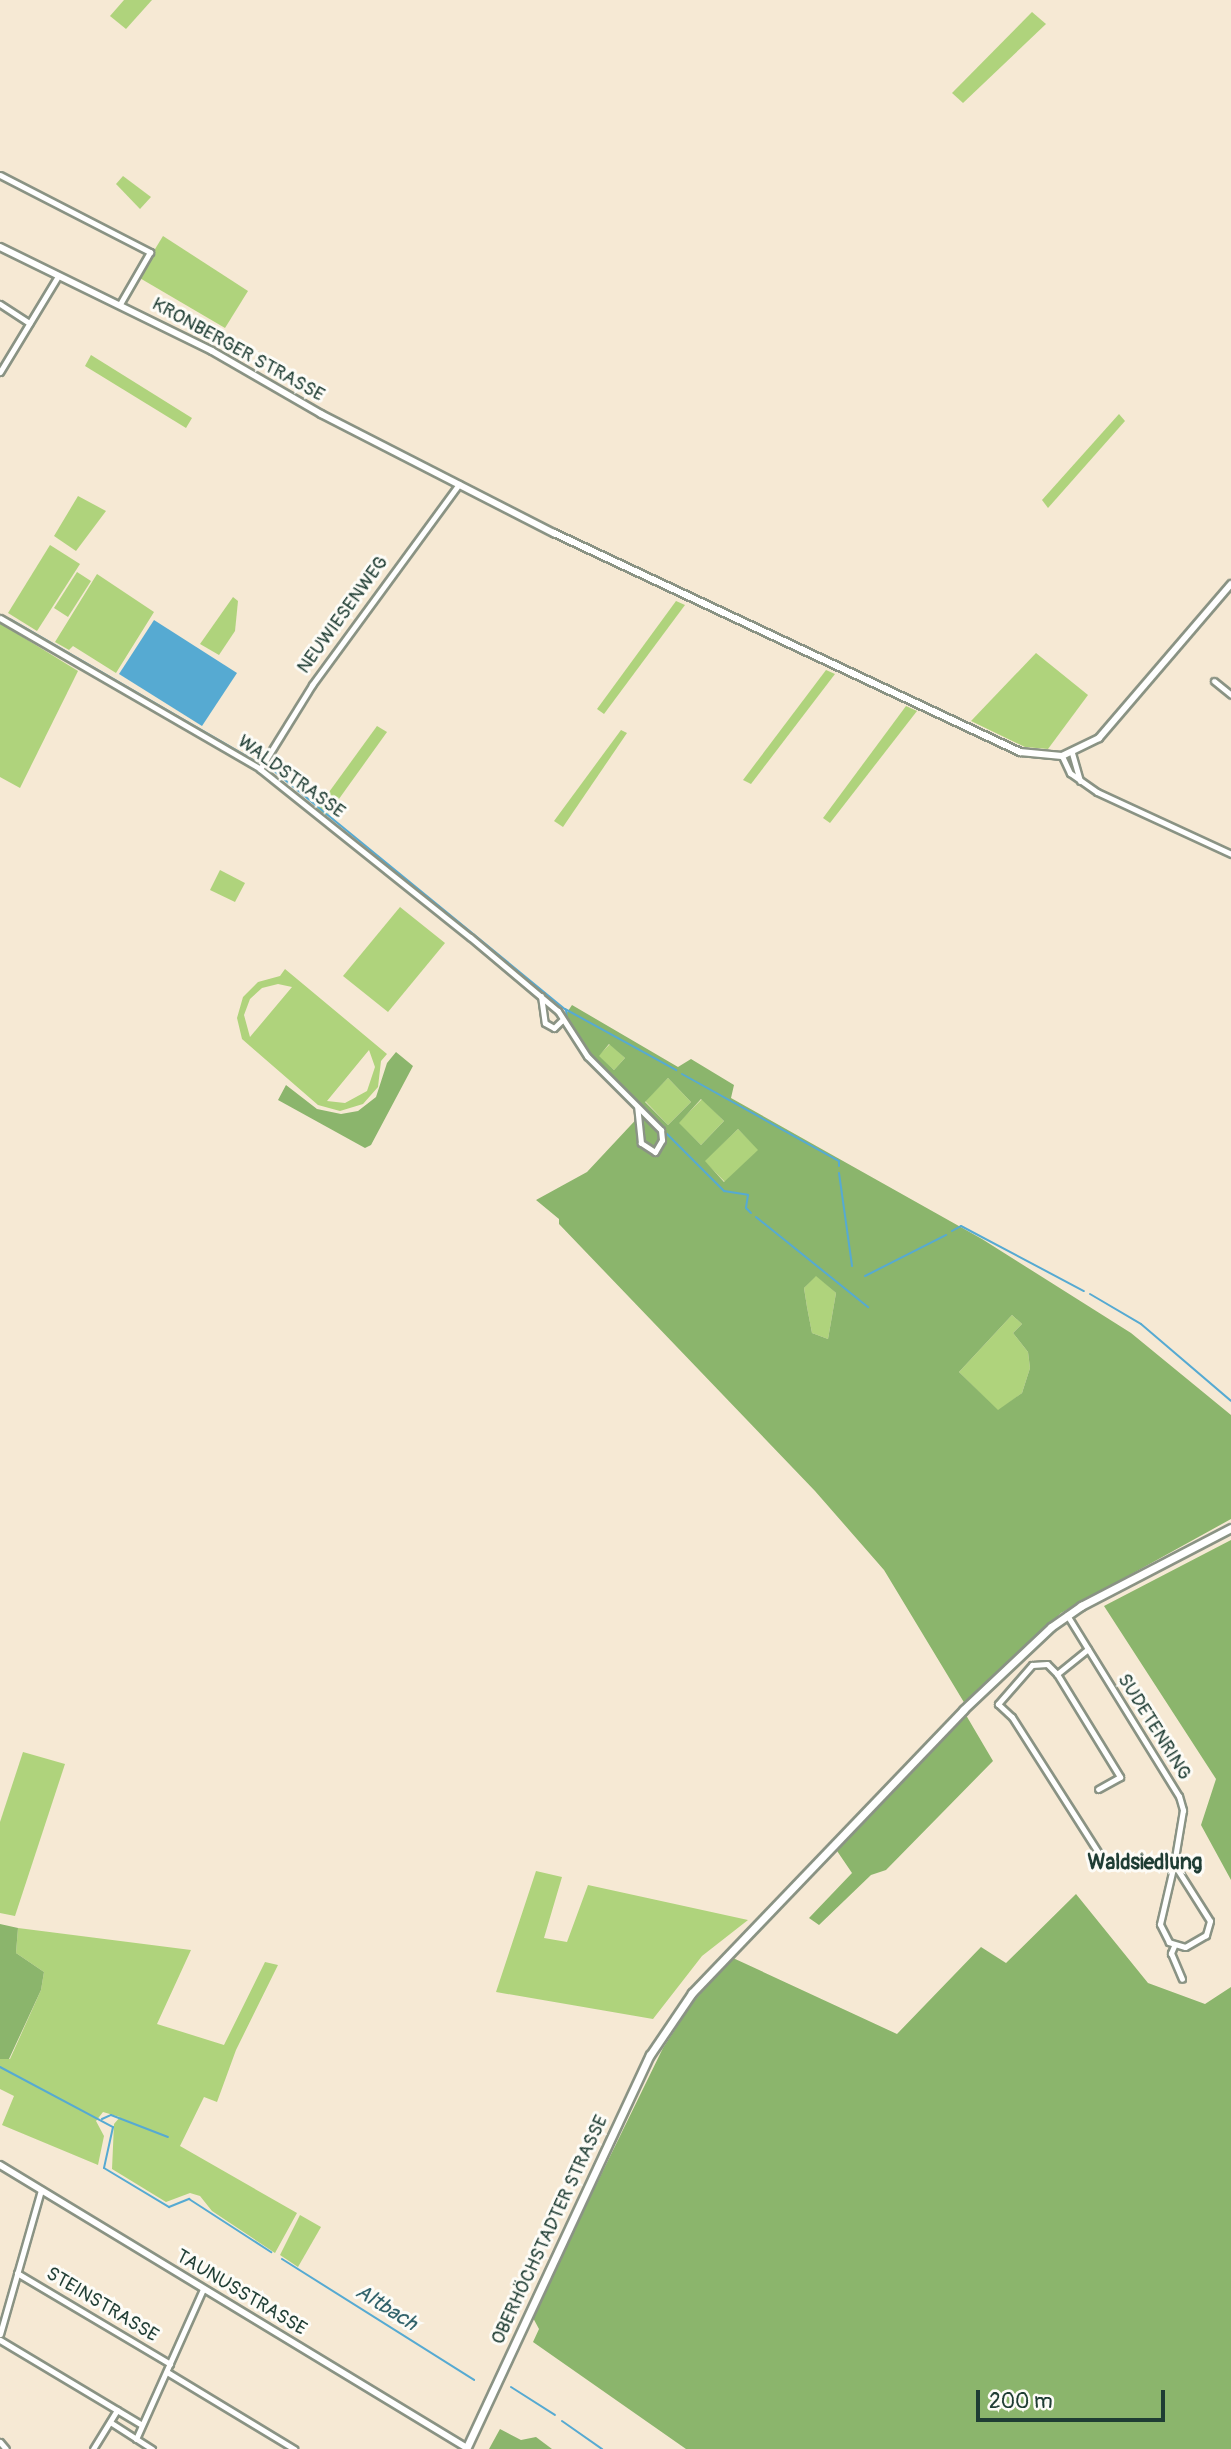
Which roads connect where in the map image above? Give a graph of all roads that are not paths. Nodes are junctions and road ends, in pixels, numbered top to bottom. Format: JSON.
{"nodes":[{"id":1,"x":0,"y":175,"type":"edge"},
{"id":2,"x":0,"y":247,"type":"edge"},
{"id":3,"x":57,"y":278,"type":"junction"},
{"id":4,"x":0,"y":304,"type":"edge"},
{"id":5,"x":120,"y":304,"type":"junction"},
{"id":6,"x":29,"y":323,"type":"junction"},
{"id":7,"x":1,"y":370,"type":"edge"},
{"id":8,"x":459,"y":484,"type":"junction"},
{"id":9,"x":1231,"y":584,"type":"edge"},
{"id":10,"x":0,"y":618,"type":"edge"},
{"id":11,"x":1214,"y":681,"type":"dead end"},
{"id":12,"x":1231,"y":695,"type":"edge"},
{"id":13,"x":1072,"y":753,"type":"junction"},
{"id":14,"x":1062,"y":756,"type":"junction"},
{"id":15,"x":260,"y":769,"type":"junction"},
{"id":16,"x":1080,"y":780,"type":"junction"},
{"id":17,"x":1231,"y":854,"type":"edge"},
{"id":18,"x":541,"y":996,"type":"junction"},
{"id":19,"x":561,"y":1021,"type":"junction"},
{"id":20,"x":637,"y":1107,"type":"junction"},
{"id":21,"x":1231,"y":1528,"type":"edge"},
{"id":22,"x":1067,"y":1615,"type":"junction"},
{"id":23,"x":1088,"y":1649,"type":"junction"},
{"id":24,"x":1058,"y":1674,"type":"junction"},
{"id":25,"x":1098,"y":1789,"type":"dead end"},
{"id":26,"x":1100,"y":1855,"type":"dead end"},
{"id":27,"x":1174,"y":1864,"type":"junction"},
{"id":28,"x":1174,"y":1946,"type":"junction"},
{"id":29,"x":1182,"y":1979,"type":"dead end"},
{"id":30,"x":0,"y":2165,"type":"edge"},
{"id":31,"x":41,"y":2190,"type":"junction"},
{"id":32,"x":18,"y":2273,"type":"junction"},
{"id":33,"x":203,"y":2289,"type":"junction"},
{"id":34,"x":0,"y":2334,"type":"edge"},
{"id":35,"x":0,"y":2340,"type":"edge"},
{"id":36,"x":170,"y":2364,"type":"junction"},
{"id":37,"x":167,"y":2372,"type":"junction"},
{"id":38,"x":117,"y":2410,"type":"junction"},
{"id":39,"x":110,"y":2423,"type":"junction"},
{"id":40,"x":142,"y":2425,"type":"junction"},
{"id":41,"x":136,"y":2439,"type":"junction"},
{"id":42,"x":0,"y":2442,"type":"edge"},
{"id":43,"x":466,"y":2448,"type":"edge"},
{"id":44,"x":6,"y":2449,"type":"edge"},
{"id":45,"x":93,"y":2449,"type":"edge"},
{"id":46,"x":152,"y":2449,"type":"edge"},
{"id":47,"x":294,"y":2449,"type":"edge"}],
"edges":[{"from":1,"to":5,"type":"street"},
{"from":2,"to":3,"type":"street","name":"KRONBERGER STRASSE"},
{"from":3,"to":5,"type":"street","name":"KRONBERGER STRASSE"},
{"from":3,"to":6,"type":"street"},
{"from":4,"to":6,"type":"street"},
{"from":5,"to":8,"type":"street","name":"KRONBERGER STRASSE"},
{"from":6,"to":7,"type":"street"},
{"from":8,"to":14,"type":"street","name":"KRONBERGER STRASSE"},
{"from":8,"to":15,"type":"street","name":"NEUWIESENWEG"},
{"from":9,"to":13,"type":"street"},
{"from":10,"to":15,"type":"street","name":"WALDSTRASSE"},
{"from":11,"to":12,"type":"street"},
{"from":13,"to":14,"type":"street"},
{"from":13,"to":16,"type":"street"},
{"from":14,"to":16,"type":"street"},
{"from":15,"to":18,"type":"street","name":"WALDSTRASSE"},
{"from":16,"to":17,"type":"street"},
{"from":18,"to":19,"type":"street","name":"WALDSTRASSE"},
{"from":18,"to":19,"type":"street","name":"WALDSTRASSE"},
{"from":19,"to":20,"type":"street","name":"WALDSTRASSE"},
{"from":20,"to":20,"type":"street","name":"WALDSTRASSE"},
{"from":21,"to":22,"type":"main road","name":"OBERHÖCHSTADTER STRASSE"},
{"from":22,"to":23,"type":"street","name":"SUDETENRING"},
{"from":22,"to":43,"type":"main road","name":"OBERHÖCHSTADTER STRASSE"},
{"from":23,"to":24,"type":"street"},
{"from":23,"to":27,"type":"street","name":"SUDETENRING"},
{"from":24,"to":25,"type":"street"},
{"from":24,"to":26,"type":"street"},
{"from":27,"to":28,"type":"street","name":"SUDETENRING"},
{"from":27,"to":28,"type":"street"},
{"from":28,"to":29,"type":"street","name":"SUDETENRING"},
{"from":30,"to":31,"type":"street","name":"TAUNUSSTRASSE"},
{"from":31,"to":32,"type":"street"},
{"from":31,"to":33,"type":"street","name":"TAUNUSSTRASSE"},
{"from":32,"to":34,"type":"street"},
{"from":32,"to":36,"type":"street","name":"STEINSTRASSE"},
{"from":33,"to":36,"type":"street"},
{"from":33,"to":43,"type":"street","name":"TAUNUSSTRASSE"},
{"from":35,"to":38,"type":"street"},
{"from":36,"to":37,"type":"street"},
{"from":37,"to":40,"type":"street"},
{"from":37,"to":47,"type":"street"},
{"from":38,"to":39,"type":"street"},
{"from":38,"to":40,"type":"street"},
{"from":39,"to":41,"type":"street"},
{"from":39,"to":45,"type":"street"},
{"from":40,"to":41,"type":"street"},
{"from":41,"to":46,"type":"street"},
{"from":42,"to":44,"type":"street"}]}
